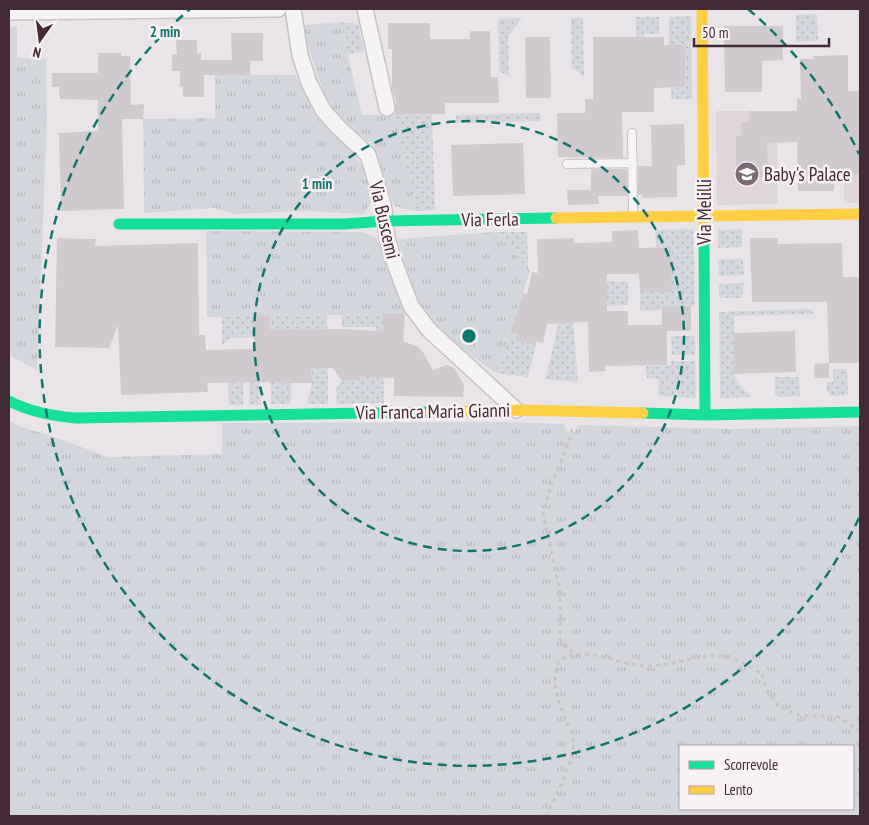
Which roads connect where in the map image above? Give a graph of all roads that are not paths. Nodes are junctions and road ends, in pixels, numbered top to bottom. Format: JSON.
{"nodes":[{"id":1,"x":278,"y":9,"type":"edge"},
{"id":2,"x":293,"y":9,"type":"edge"},
{"id":3,"x":365,"y":9,"type":"edge"},
{"id":4,"x":702,"y":9,"type":"edge"},
{"id":5,"x":9,"y":12,"type":"edge"},
{"id":6,"x":386,"y":108,"type":"dead end"},
{"id":7,"x":632,"y":133,"type":"dead end"},
{"id":8,"x":632,"y":163,"type":"junction"},
{"id":9,"x":567,"y":164,"type":"dead end"},
{"id":10,"x":860,"y":214,"type":"edge"},
{"id":11,"x":704,"y":216,"type":"junction"},
{"id":12,"x":633,"y":217,"type":"junction"},
{"id":13,"x":386,"y":220,"type":"junction"},
{"id":14,"x":119,"y":224,"type":"dead end"},
{"id":15,"x":9,"y":400,"type":"edge"},
{"id":16,"x":516,"y":410,"type":"junction"},
{"id":17,"x":860,"y":412,"type":"edge"},
{"id":18,"x":705,"y":415,"type":"junction"}],
"edges":[{"from":1,"to":5,"type":"street"},
{"from":2,"to":13,"type":"street","name":"Via Buscemi"},
{"from":3,"to":6,"type":"street"},
{"from":4,"to":11,"type":"street","name":"Via Melilli"},
{"from":7,"to":8,"type":"lane"},
{"from":8,"to":9,"type":"lane"},
{"from":8,"to":12,"type":"lane"},
{"from":10,"to":11,"type":"street","name":"Via Ferla"},
{"from":11,"to":12,"type":"street","name":"Via Ferla"},
{"from":11,"to":18,"type":"street","name":"Via Melilli"},
{"from":12,"to":13,"type":"street","name":"Via Ferla"},
{"from":13,"to":14,"type":"street","name":"Via Ferla"},
{"from":13,"to":16,"type":"street","name":"Via Buscemi"},
{"from":15,"to":16,"type":"street","name":"Via Franca Maria Gianni"},
{"from":16,"to":18,"type":"street","name":"Via Franca Maria Gianni"},
{"from":17,"to":18,"type":"street","name":"Via Franca Maria Gianni"}]}
